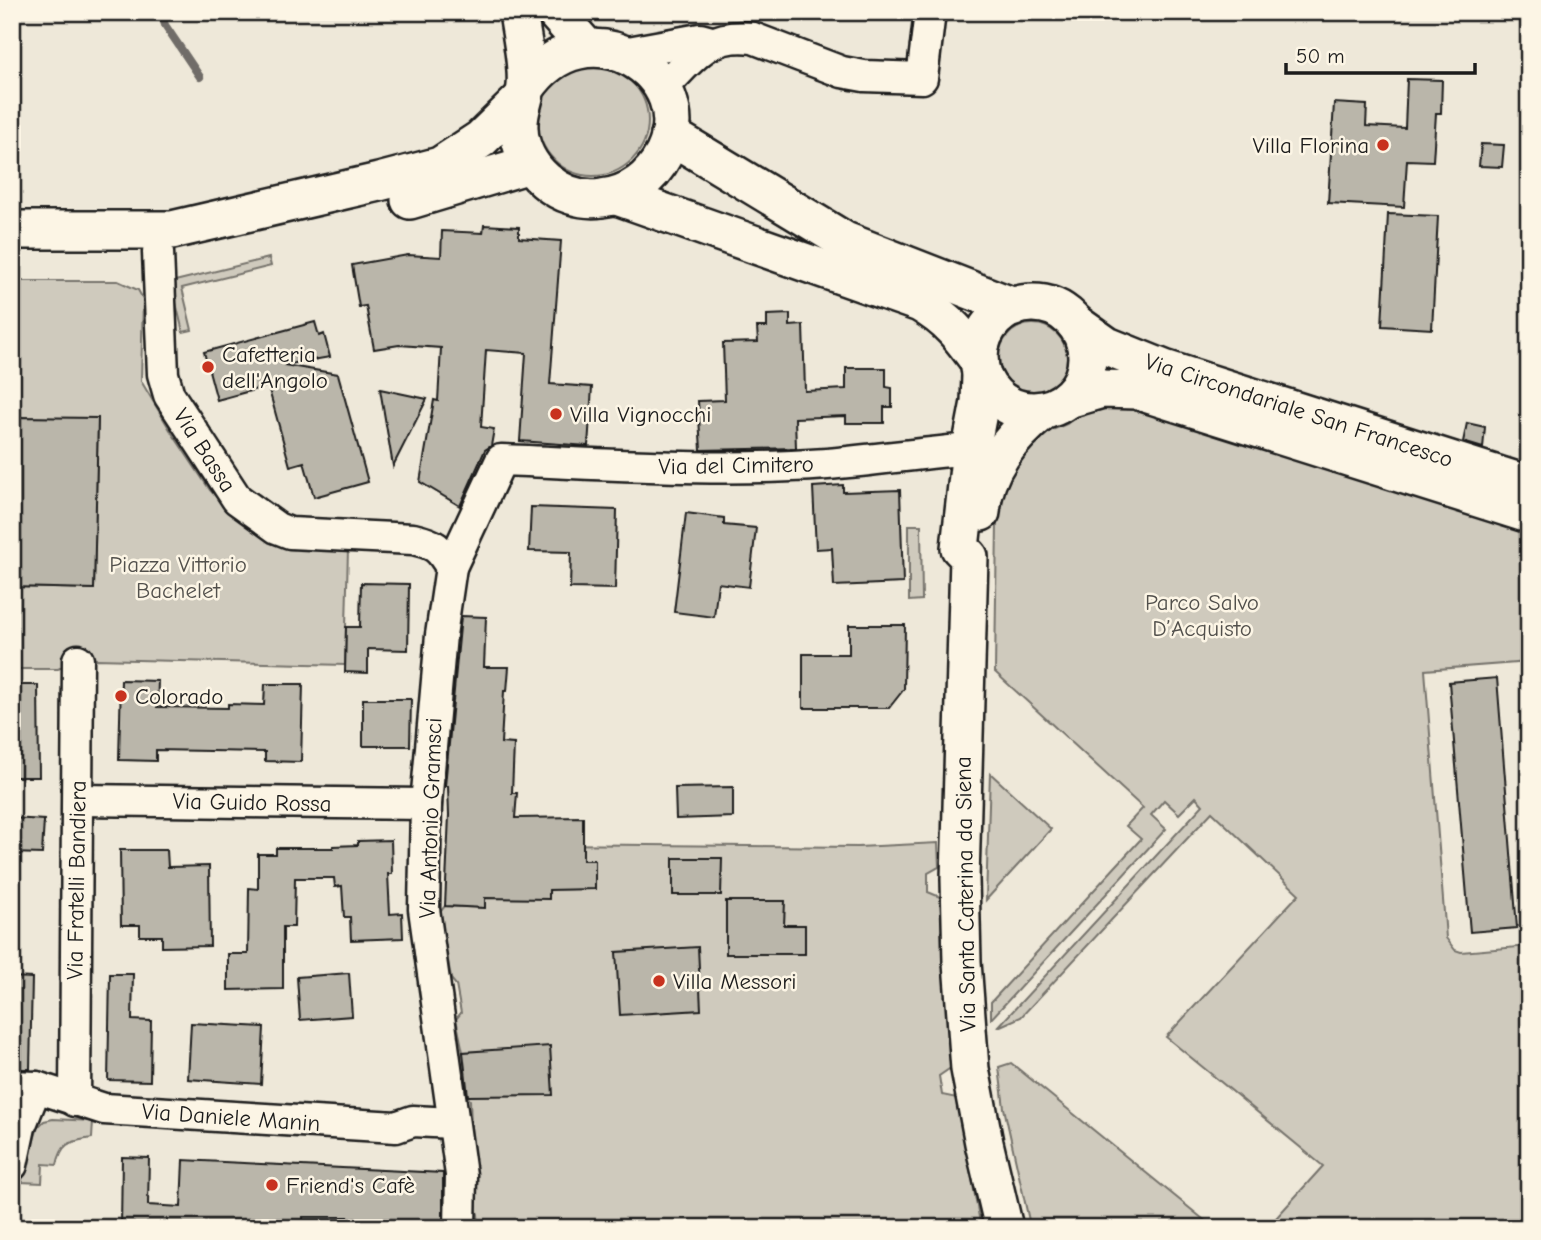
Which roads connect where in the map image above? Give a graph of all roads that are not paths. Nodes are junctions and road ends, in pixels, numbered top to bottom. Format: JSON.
{"nodes":[{"id":1,"x":518,"y":12,"type":"edge"},
{"id":2,"x":555,"y":12,"type":"edge"},
{"id":3,"x":930,"y":12,"type":"edge"},
{"id":4,"x":711,"y":42,"type":"junction"},
{"id":5,"x":587,"y":48,"type":"junction"},
{"id":6,"x":623,"y":53,"type":"junction"},
{"id":7,"x":662,"y":88,"type":"junction"},
{"id":8,"x":525,"y":93,"type":"junction"},
{"id":9,"x":670,"y":135,"type":"junction"},
{"id":10,"x":530,"y":164,"type":"junction"},
{"id":11,"x":617,"y":196,"type":"junction"},
{"id":12,"x":12,"y":230,"type":"edge"},
{"id":13,"x":158,"y":252,"type":"junction"},
{"id":14,"x":13,"y":253,"type":"edge"},
{"id":15,"x":1014,"y":307,"type":"junction"},
{"id":16,"x":1076,"y":324,"type":"junction"},
{"id":17,"x":980,"y":368,"type":"junction"},
{"id":18,"x":1055,"y":405,"type":"junction"},
{"id":19,"x":971,"y":449,"type":"junction"},
{"id":20,"x":501,"y":460,"type":"joint"},
{"id":21,"x":1529,"y":485,"type":"edge"},
{"id":22,"x":1529,"y":514,"type":"edge"},
{"id":23,"x":969,"y":557,"type":"junction"},
{"id":24,"x":451,"y":567,"type":"junction"},
{"id":25,"x":78,"y":660,"type":"dead end"},
{"id":26,"x":78,"y":800,"type":"junction"},
{"id":27,"x":426,"y":804,"type":"junction"},
{"id":28,"x":24,"y":1087,"type":"edge"},
{"id":29,"x":75,"y":1101,"type":"junction"},
{"id":30,"x":453,"y":1123,"type":"junction"},
{"id":31,"x":12,"y":1164,"type":"edge"},
{"id":32,"x":460,"y":1228,"type":"edge"},
{"id":33,"x":1004,"y":1228,"type":"edge"}],
"edges":[{"from":1,"to":8,"type":"street"},
{"from":2,"to":5,"type":"street"},
{"from":3,"to":4,"type":"street"},
{"from":4,"to":6,"type":"street"},
{"from":4,"to":7,"type":"street"},
{"from":5,"to":6,"type":"street"},
{"from":5,"to":8,"type":"street"},
{"from":6,"to":7,"type":"street"},
{"from":7,"to":9,"type":"street"},
{"from":8,"to":10,"type":"street"},
{"from":8,"to":12,"type":"street"},
{"from":9,"to":11,"type":"street"},
{"from":9,"to":15,"type":"street"},
{"from":10,"to":11,"type":"street"},
{"from":10,"to":13,"type":"street"},
{"from":11,"to":17,"type":"street"},
{"from":13,"to":14,"type":"street"},
{"from":13,"to":24,"type":"street","name":"Via Bassa"},
{"from":15,"to":16,"type":"street"},
{"from":15,"to":17,"type":"street"},
{"from":16,"to":18,"type":"street"},
{"from":16,"to":21,"type":"street","name":"Via Circondariale San Francesco"},
{"from":17,"to":18,"type":"street"},
{"from":17,"to":19,"type":"street","name":"Via Santa Caterina da Siena"},
{"from":18,"to":22,"type":"street","name":"Via Circondariale San Francesco"},
{"from":18,"to":23,"type":"street","name":"Via Santa Caterina da Siena"},
{"from":19,"to":20,"type":"street","name":"Via del Cimitero"},
{"from":19,"to":23,"type":"street","name":"Via Santa Caterina da Siena"},
{"from":20,"to":24,"type":"street","name":"Via Antonio Gramsci"},
{"from":23,"to":33,"type":"street","name":"Via Santa Caterina da Siena"},
{"from":24,"to":27,"type":"street","name":"Via Antonio Gramsci"},
{"from":25,"to":26,"type":"street","name":"Via Fratelli Bandiera"},
{"from":26,"to":27,"type":"street","name":"Via Guido Rossa"},
{"from":26,"to":29,"type":"street","name":"Via Fratelli Bandiera"},
{"from":27,"to":30,"type":"street","name":"Via Antonio Gramsci"},
{"from":28,"to":29,"type":"street","name":"Via Daniele Manin"},
{"from":28,"to":31,"type":"street"},
{"from":29,"to":30,"type":"street","name":"Via Daniele Manin"},
{"from":30,"to":32,"type":"street","name":"Via Antonio Gramsci"}]}
